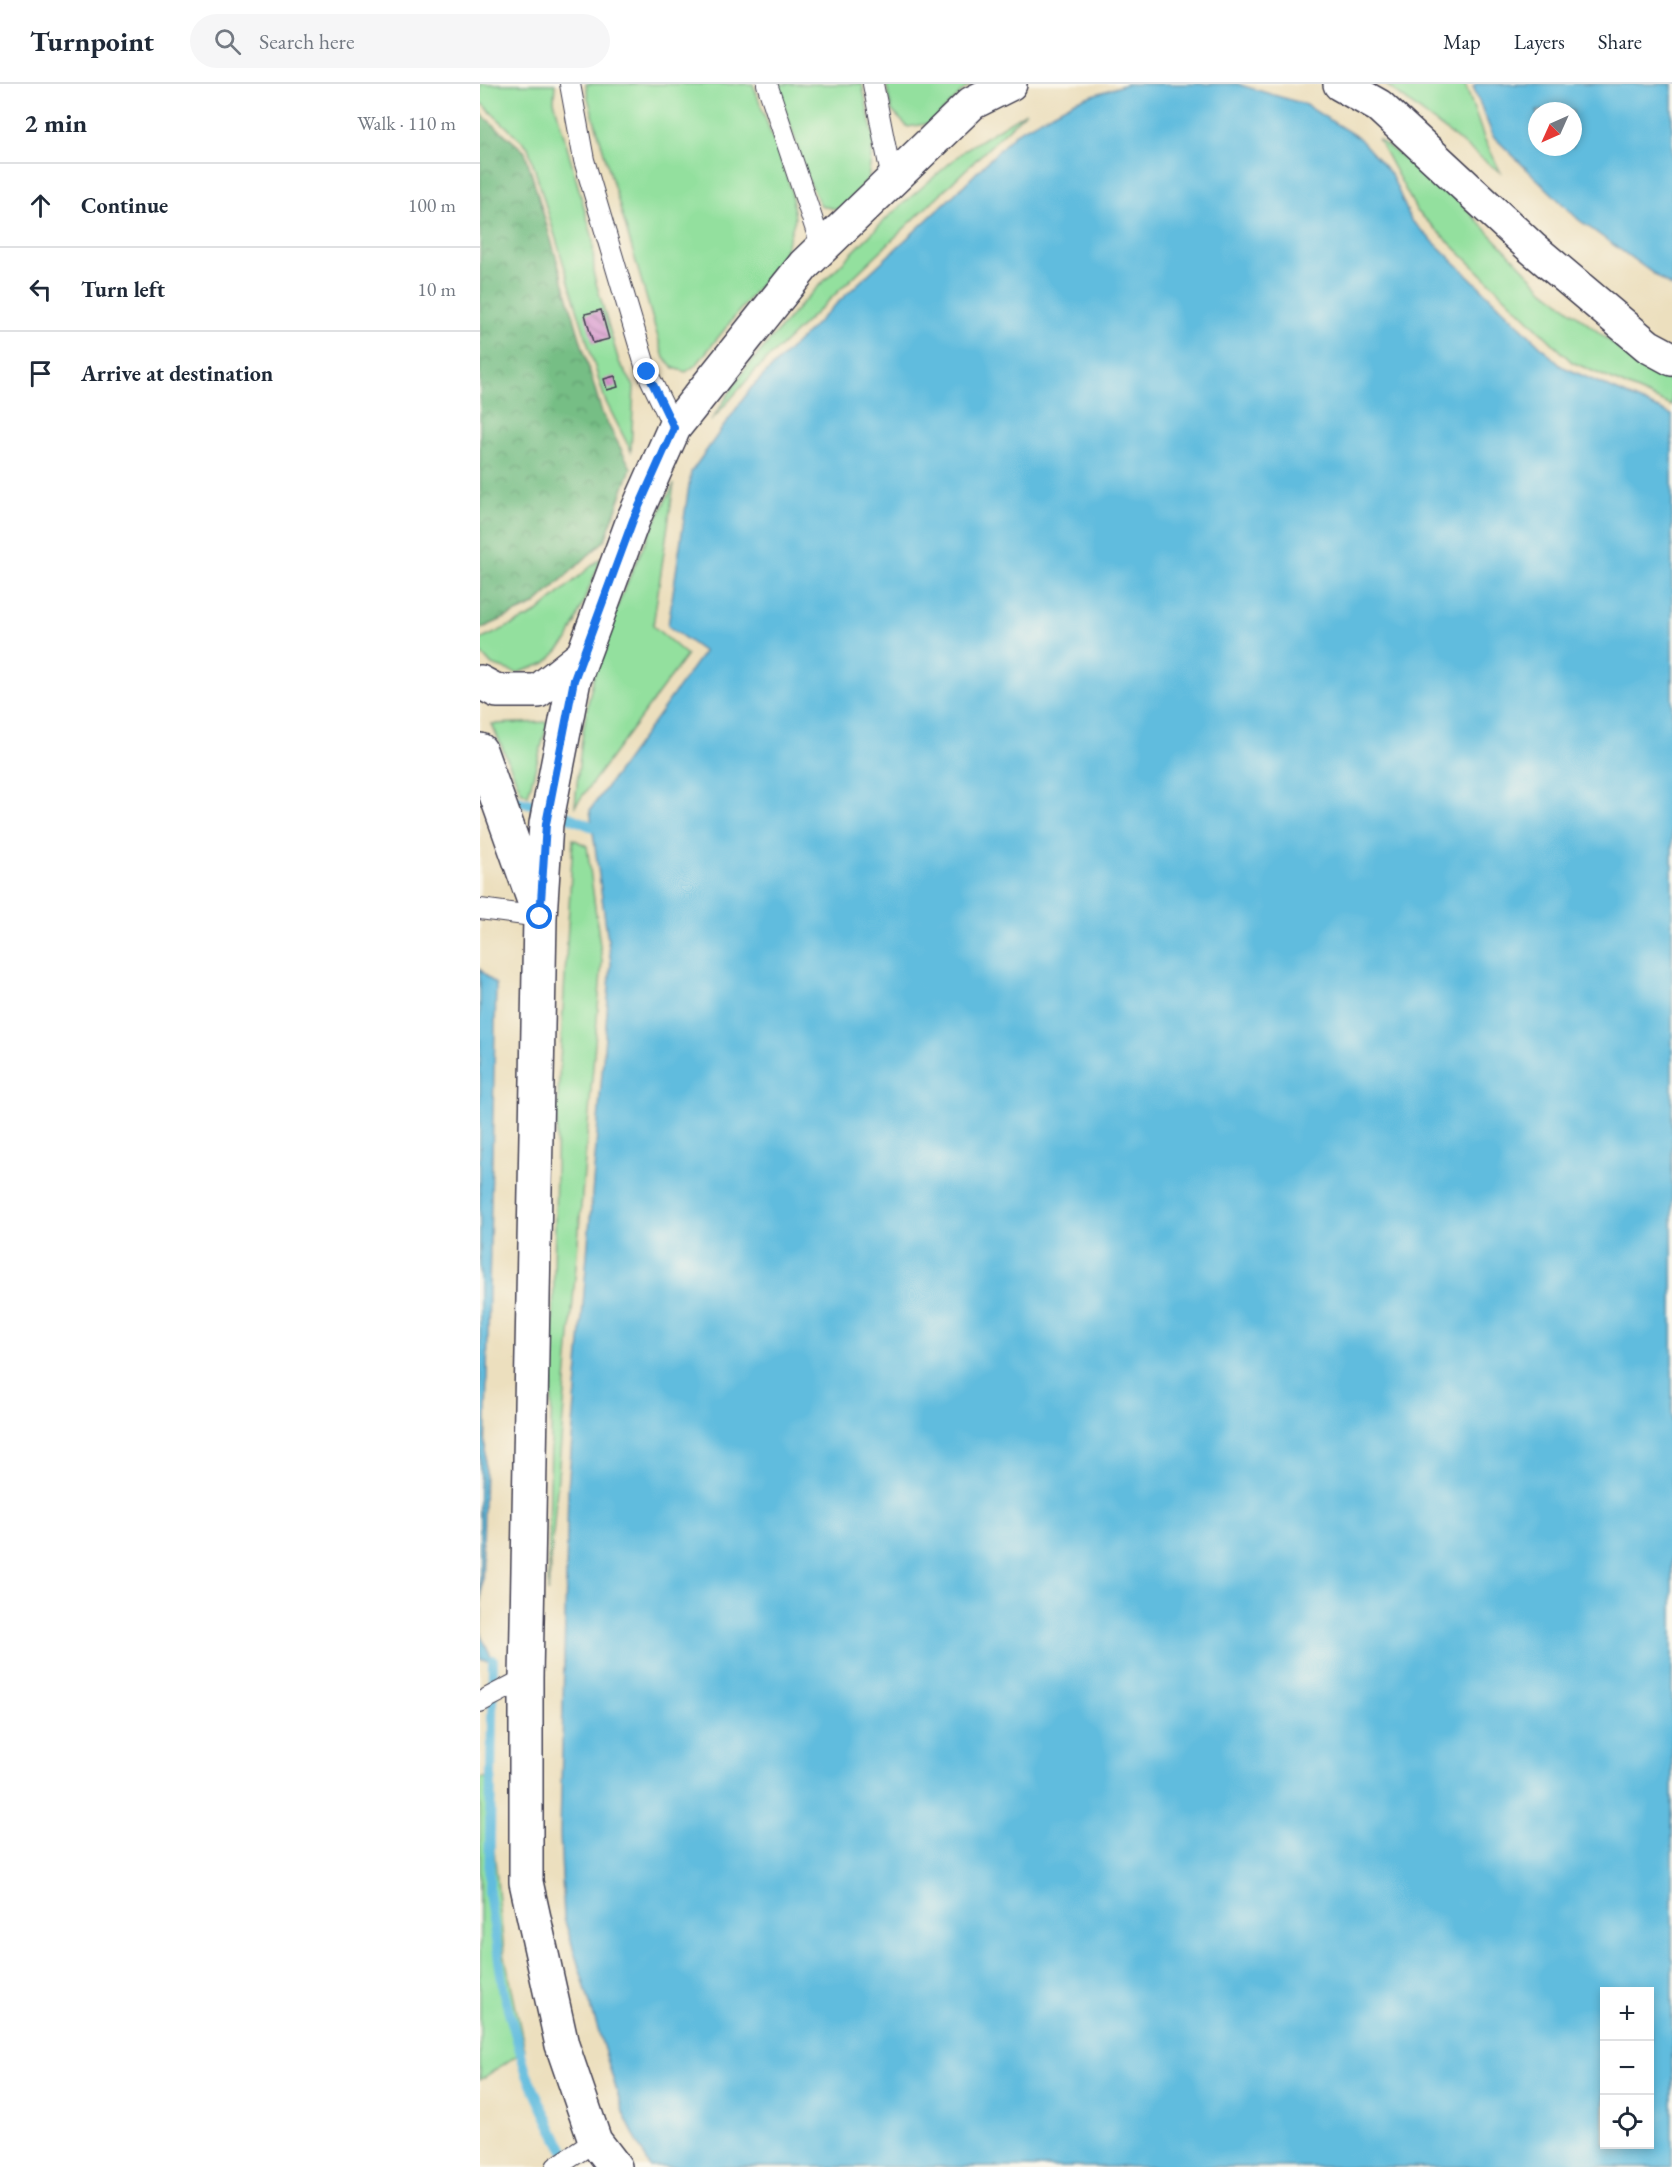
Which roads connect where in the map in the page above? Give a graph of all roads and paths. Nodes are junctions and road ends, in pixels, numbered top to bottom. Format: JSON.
{"nodes":[{"id":1,"x":570,"y":84,"type":"edge"},
{"id":2,"x":767,"y":84,"type":"edge"},
{"id":3,"x":873,"y":84,"type":"edge"},
{"id":4,"x":1010,"y":84,"type":"edge"},
{"id":5,"x":1340,"y":84,"type":"edge"},
{"id":6,"x":892,"y":180,"type":"junction"},
{"id":7,"x":822,"y":248,"type":"junction"},
{"id":8,"x":1672,"y":359,"type":"edge"},
{"id":9,"x":674,"y":428,"type":"junction"},
{"id":10,"x":582,"y":656,"type":"junction"},
{"id":11,"x":480,"y":682,"type":"edge"},
{"id":12,"x":480,"y":750,"type":"edge"},
{"id":13,"x":480,"y":909,"type":"edge"},
{"id":14,"x":540,"y":917,"type":"junction"},
{"id":15,"x":526,"y":1678,"type":"junction"},
{"id":16,"x":480,"y":1702,"type":"edge"},
{"id":17,"x":595,"y":2141,"type":"junction"},
{"id":18,"x":556,"y":2167,"type":"edge"},
{"id":19,"x":615,"y":2167,"type":"edge"}],
"edges":[{"from":1,"to":9,"type":"lane"},
{"from":2,"to":7,"type":"lane"},
{"from":3,"to":6,"type":"lane"},
{"from":4,"to":6,"type":"street"},
{"from":5,"to":8,"type":"street"},
{"from":6,"to":7,"type":"street"},
{"from":7,"to":9,"type":"street"},
{"from":9,"to":10,"type":"street"},
{"from":10,"to":11,"type":"street"},
{"from":10,"to":14,"type":"street"},
{"from":12,"to":14,"type":"street"},
{"from":13,"to":14,"type":"lane"},
{"from":14,"to":15,"type":"street"},
{"from":15,"to":16,"type":"lane"},
{"from":15,"to":17,"type":"street"},
{"from":17,"to":18,"type":"lane"},
{"from":17,"to":19,"type":"street"}]}
